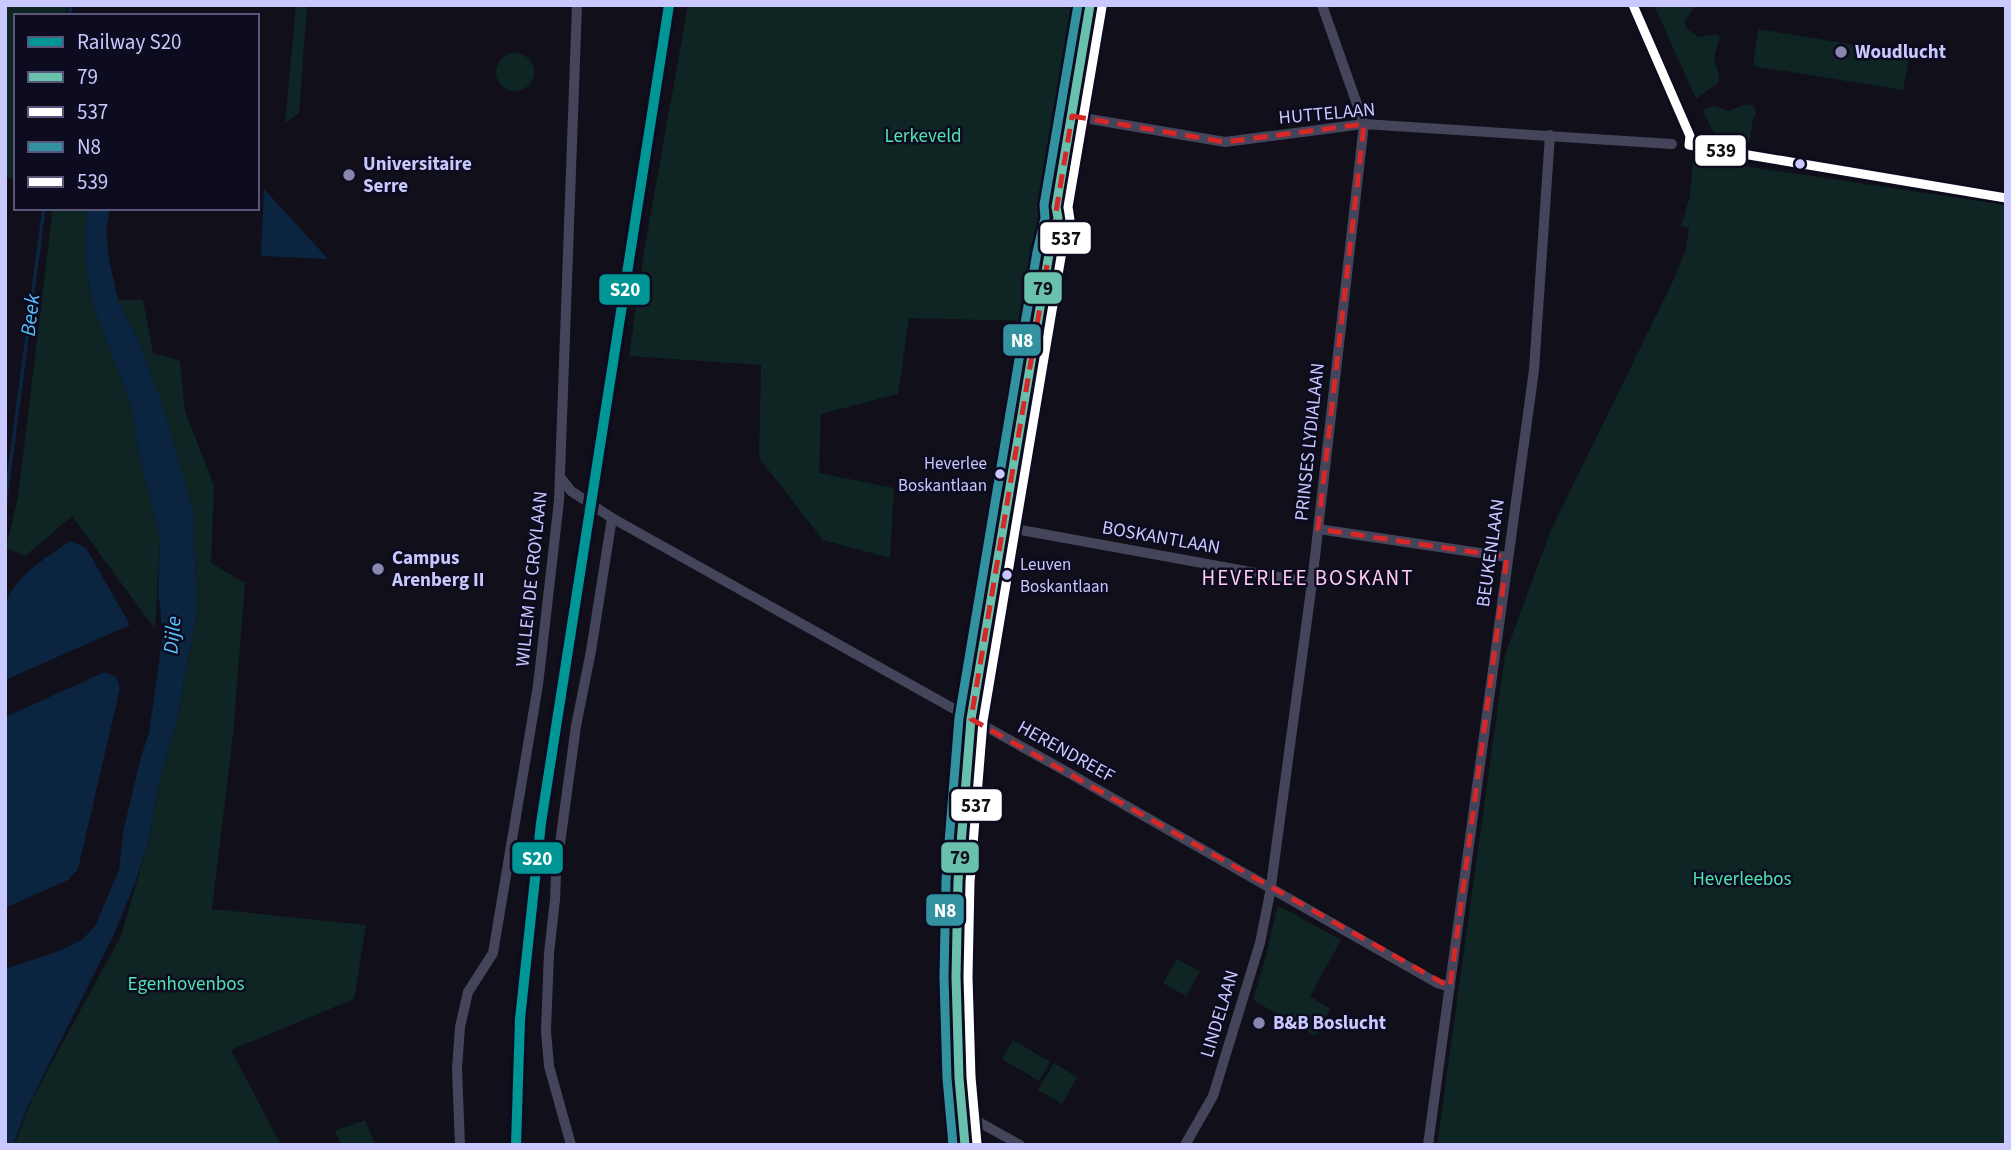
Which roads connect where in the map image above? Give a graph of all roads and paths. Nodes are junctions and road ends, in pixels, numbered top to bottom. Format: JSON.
{"nodes":[{"id":1,"x":577,"y":5,"type":"edge"},
{"id":2,"x":1090,"y":5,"type":"edge"},
{"id":3,"x":1322,"y":5,"type":"edge"},
{"id":4,"x":1633,"y":5,"type":"edge"},
{"id":5,"x":1072,"y":116,"type":"junction"},
{"id":6,"x":1364,"y":124,"type":"junction"},
{"id":7,"x":1549,"y":135,"type":"junction"},
{"id":8,"x":1672,"y":144,"type":"dead end"},
{"id":9,"x":2006,"y":198,"type":"edge"},
{"id":10,"x":561,"y":478,"type":"junction"},
{"id":11,"x":612,"y":518,"type":"junction"},
{"id":12,"x":1004,"y":527,"type":"junction"},
{"id":13,"x":1318,"y":529,"type":"junction"},
{"id":14,"x":1507,"y":557,"type":"junction"},
{"id":15,"x":1312,"y":583,"type":"junction"},
{"id":16,"x":971,"y":719,"type":"junction"},
{"id":17,"x":1270,"y":888,"type":"junction"},
{"id":18,"x":1449,"y":991,"type":"junction"},
{"id":19,"x":962,"y":1117,"type":"junction"},
{"id":20,"x":460,"y":1145,"type":"edge"},
{"id":21,"x":571,"y":1145,"type":"edge"},
{"id":22,"x":965,"y":1145,"type":"edge"},
{"id":23,"x":1020,"y":1145,"type":"edge"},
{"id":24,"x":1185,"y":1145,"type":"edge"},
{"id":25,"x":1428,"y":1145,"type":"edge"}],
"edges":[{"from":1,"to":10,"type":"street","name":"WILLEM DE CROYLAAN"},
{"from":2,"to":5,"type":"street"},
{"from":3,"to":6,"type":"street","name":"PRINSES LYDIALAAN"},
{"from":4,"to":9,"type":"street"},
{"from":5,"to":6,"type":"street","name":"HUTTELAAN"},
{"from":5,"to":12,"type":"street"},
{"from":6,"to":7,"type":"street","name":"HUTTELAAN"},
{"from":6,"to":13,"type":"street","name":"PRINSES LYDIALAAN"},
{"from":7,"to":8,"type":"street","name":"HUTTELAAN"},
{"from":7,"to":14,"type":"street","name":"BEUKENLAAN"},
{"from":10,"to":11,"type":"street","name":"HERENDREEF"},
{"from":10,"to":20,"type":"street","name":"WILLEM DE CROYLAAN"},
{"from":11,"to":16,"type":"street","name":"HERENDREEF"},
{"from":11,"to":21,"type":"street"},
{"from":12,"to":15,"type":"street","name":"BOSKANTLAAN"},
{"from":12,"to":16,"type":"street"},
{"from":13,"to":14,"type":"street"},
{"from":13,"to":15,"type":"street","name":"PRINSES LYDIALAAN"},
{"from":14,"to":18,"type":"street","name":"BEUKENLAAN"},
{"from":15,"to":17,"type":"street","name":"PRINSES LYDIALAAN"},
{"from":16,"to":17,"type":"street","name":"HERENDREEF"},
{"from":16,"to":19,"type":"street"},
{"from":17,"to":18,"type":"street","name":"HERENDREEF"},
{"from":17,"to":24,"type":"street","name":"LINDELAAN"},
{"from":18,"to":25,"type":"street","name":"BEUKENLAAN"},
{"from":19,"to":22,"type":"street"},
{"from":19,"to":23,"type":"street"}]}
